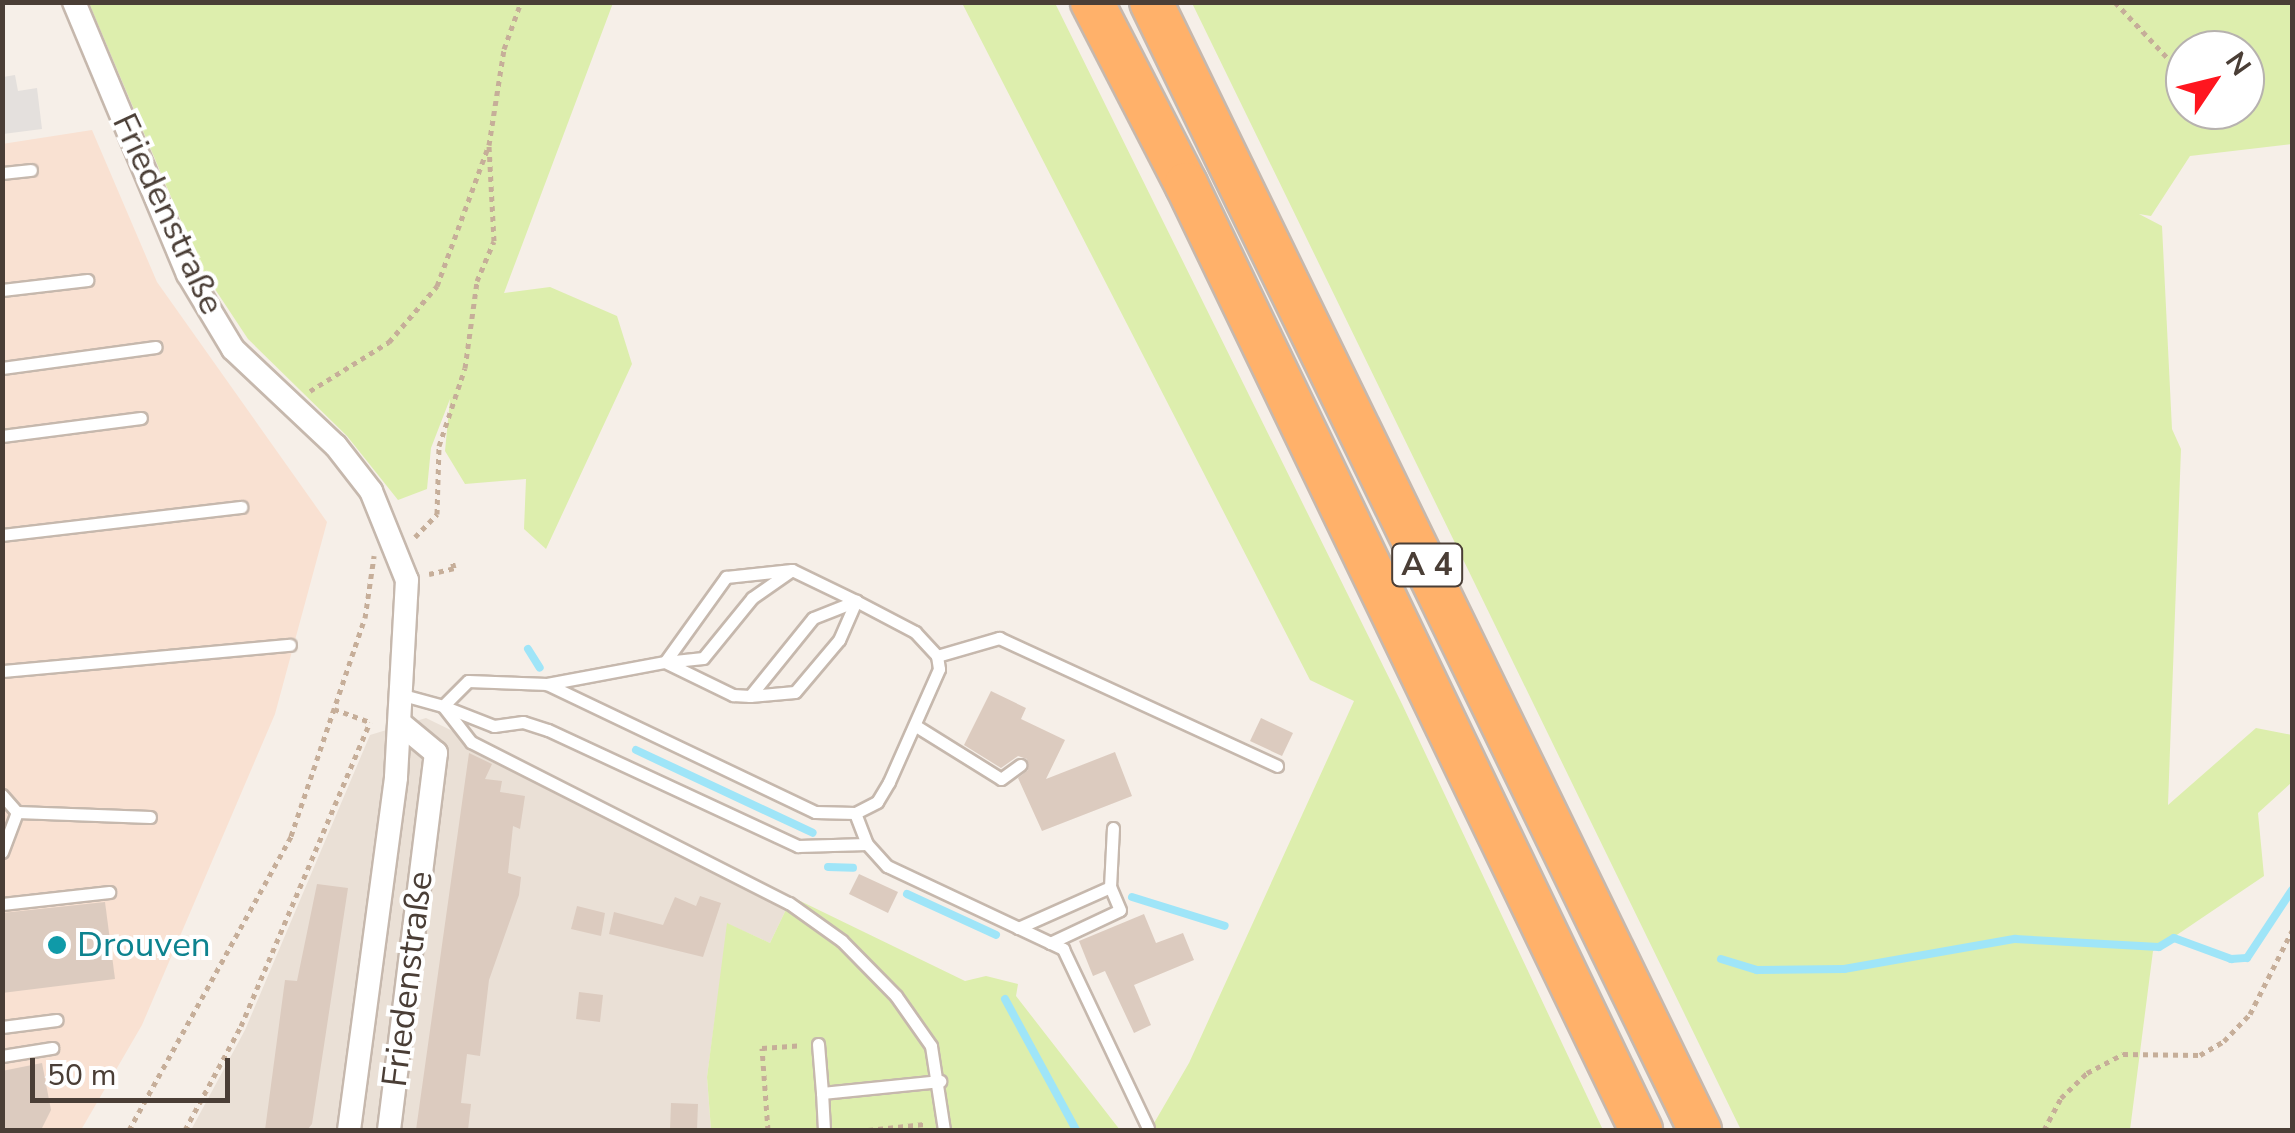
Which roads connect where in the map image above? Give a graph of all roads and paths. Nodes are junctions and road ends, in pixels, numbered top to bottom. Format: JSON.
{"nodes":[{"id":1,"x":74,"y":2,"type":"edge"},
{"id":2,"x":521,"y":2,"type":"edge"},
{"id":3,"x":1092,"y":2,"type":"edge"},
{"id":4,"x":1150,"y":2,"type":"edge"},
{"id":5,"x":2115,"y":2,"type":"edge"},
{"id":6,"x":2165,"y":55,"type":"edge"},
{"id":7,"x":489,"y":145,"type":"junction"},
{"id":8,"x":31,"y":170,"type":"dead end"},
{"id":9,"x":2,"y":173,"type":"edge"},
{"id":10,"x":87,"y":280,"type":"dead end"},
{"id":11,"x":2,"y":290,"type":"edge"},
{"id":12,"x":156,"y":347,"type":"dead end"},
{"id":13,"x":2,"y":368,"type":"edge"},
{"id":14,"x":292,"y":406,"type":"junction"},
{"id":15,"x":141,"y":418,"type":"dead end"},
{"id":16,"x":2,"y":436,"type":"edge"},
{"id":17,"x":241,"y":506,"type":"dead end"},
{"id":18,"x":2,"y":535,"type":"edge"},
{"id":19,"x":395,"y":545,"type":"junction"},
{"id":20,"x":452,"y":560,"type":"dead end"},
{"id":21,"x":454,"y":568,"type":"junction"},
{"id":22,"x":792,"y":570,"type":"junction"},
{"id":23,"x":456,"y":576,"type":"dead end"},
{"id":24,"x":407,"y":580,"type":"junction"},
{"id":25,"x":856,"y":600,"type":"junction"},
{"id":26,"x":290,"y":645,"type":"dead end"},
{"id":27,"x":937,"y":656,"type":"junction"},
{"id":28,"x":665,"y":662,"type":"junction"},
{"id":29,"x":2,"y":671,"type":"edge"},
{"id":30,"x":547,"y":684,"type":"junction"},
{"id":31,"x":403,"y":695,"type":"junction"},
{"id":32,"x":750,"y":696,"type":"junction"},
{"id":33,"x":442,"y":706,"type":"junction"},
{"id":34,"x":334,"y":708,"type":"junction"},
{"id":35,"x":402,"y":724,"type":"junction"},
{"id":36,"x":916,"y":726,"type":"junction"},
{"id":37,"x":1020,"y":765,"type":"dead end"},
{"id":38,"x":1277,"y":766,"type":"dead end"},
{"id":39,"x":2,"y":795,"type":"edge"},
{"id":40,"x":17,"y":812,"type":"junction"},
{"id":41,"x":855,"y":813,"type":"junction"},
{"id":42,"x":150,"y":817,"type":"dead end"},
{"id":43,"x":1114,"y":828,"type":"dead end"},
{"id":44,"x":867,"y":844,"type":"junction"},
{"id":45,"x":2,"y":852,"type":"edge"},
{"id":46,"x":1110,"y":886,"type":"junction"},
{"id":47,"x":108,"y":892,"type":"dead end"},
{"id":48,"x":2,"y":904,"type":"edge"},
{"id":49,"x":1018,"y":928,"type":"junction"},
{"id":50,"x":2292,"y":931,"type":"edge"},
{"id":51,"x":1050,"y":943,"type":"junction"},
{"id":52,"x":57,"y":1020,"type":"dead end"},
{"id":53,"x":2,"y":1028,"type":"edge"},
{"id":54,"x":818,"y":1044,"type":"joint"},
{"id":55,"x":52,"y":1048,"type":"dead end"},
{"id":56,"x":2,"y":1056,"type":"edge"},
{"id":57,"x":940,"y":1082,"type":"junction"},
{"id":58,"x":822,"y":1092,"type":"junction"},
{"id":59,"x":943,"y":1127,"type":"edge"},
{"id":60,"x":904,"y":1128,"type":"edge"},
{"id":61,"x":1148,"y":1128,"type":"dead end"},
{"id":62,"x":129,"y":1130,"type":"edge"},
{"id":63,"x":185,"y":1130,"type":"edge"},
{"id":64,"x":349,"y":1130,"type":"edge"},
{"id":65,"x":389,"y":1130,"type":"edge"},
{"id":66,"x":768,"y":1130,"type":"edge"},
{"id":67,"x":824,"y":1130,"type":"edge"},
{"id":68,"x":868,"y":1130,"type":"edge"},
{"id":69,"x":1641,"y":1130,"type":"edge"},
{"id":70,"x":1700,"y":1130,"type":"edge"},
{"id":71,"x":2044,"y":1130,"type":"edge"}],
"edges":[{"from":1,"to":14,"type":"street","name":"Friedenstraße"},
{"from":2,"to":7,"type":"path"},
{"from":3,"to":69,"type":"highway","number":"A 4"},
{"from":4,"to":70,"type":"highway","number":"A 4"},
{"from":5,"to":6,"type":"path"},
{"from":7,"to":14,"type":"path"},
{"from":7,"to":19,"type":"path"},
{"from":8,"to":9,"type":"lane"},
{"from":10,"to":11,"type":"lane"},
{"from":12,"to":13,"type":"lane"},
{"from":14,"to":19,"type":"street","name":"Friedenstraße"},
{"from":15,"to":16,"type":"lane"},
{"from":17,"to":18,"type":"lane"},
{"from":19,"to":24,"type":"street","name":"Friedenstraße"},
{"from":19,"to":34,"type":"path"},
{"from":20,"to":21,"type":"path"},
{"from":21,"to":23,"type":"path"},
{"from":21,"to":24,"type":"path"},
{"from":22,"to":25,"type":"lane"},
{"from":22,"to":28,"type":"lane"},
{"from":22,"to":28,"type":"lane"},
{"from":24,"to":31,"type":"street","name":"Friedenstraße"},
{"from":25,"to":27,"type":"lane"},
{"from":25,"to":32,"type":"lane"},
{"from":25,"to":32,"type":"lane"},
{"from":26,"to":29,"type":"lane"},
{"from":27,"to":36,"type":"lane"},
{"from":27,"to":38,"type":"lane"},
{"from":28,"to":30,"type":"lane"},
{"from":28,"to":32,"type":"lane"},
{"from":30,"to":33,"type":"lane"},
{"from":30,"to":41,"type":"lane"},
{"from":31,"to":33,"type":"lane"},
{"from":31,"to":35,"type":"street","name":"Friedenstraße"},
{"from":33,"to":44,"type":"lane"},
{"from":33,"to":57,"type":"lane"},
{"from":34,"to":62,"type":"path"},
{"from":34,"to":63,"type":"path"},
{"from":35,"to":64,"type":"street","name":"Friedenstraße"},
{"from":35,"to":65,"type":"street","name":"Friedenstraße"},
{"from":36,"to":37,"type":"lane"},
{"from":36,"to":41,"type":"lane"},
{"from":39,"to":40,"type":"lane"},
{"from":40,"to":42,"type":"lane"},
{"from":40,"to":45,"type":"lane"},
{"from":41,"to":44,"type":"lane"},
{"from":43,"to":46,"type":"lane"},
{"from":44,"to":49,"type":"lane"},
{"from":46,"to":49,"type":"lane"},
{"from":46,"to":51,"type":"lane"},
{"from":47,"to":48,"type":"lane"},
{"from":49,"to":51,"type":"lane"},
{"from":50,"to":71,"type":"path"},
{"from":51,"to":61,"type":"lane"},
{"from":52,"to":53,"type":"lane"},
{"from":54,"to":58,"type":"lane"},
{"from":54,"to":66,"type":"path"},
{"from":55,"to":56,"type":"lane"},
{"from":57,"to":58,"type":"lane"},
{"from":57,"to":59,"type":"lane"},
{"from":58,"to":67,"type":"lane"},
{"from":59,"to":60,"type":"path"},
{"from":60,"to":68,"type":"path"}]}
